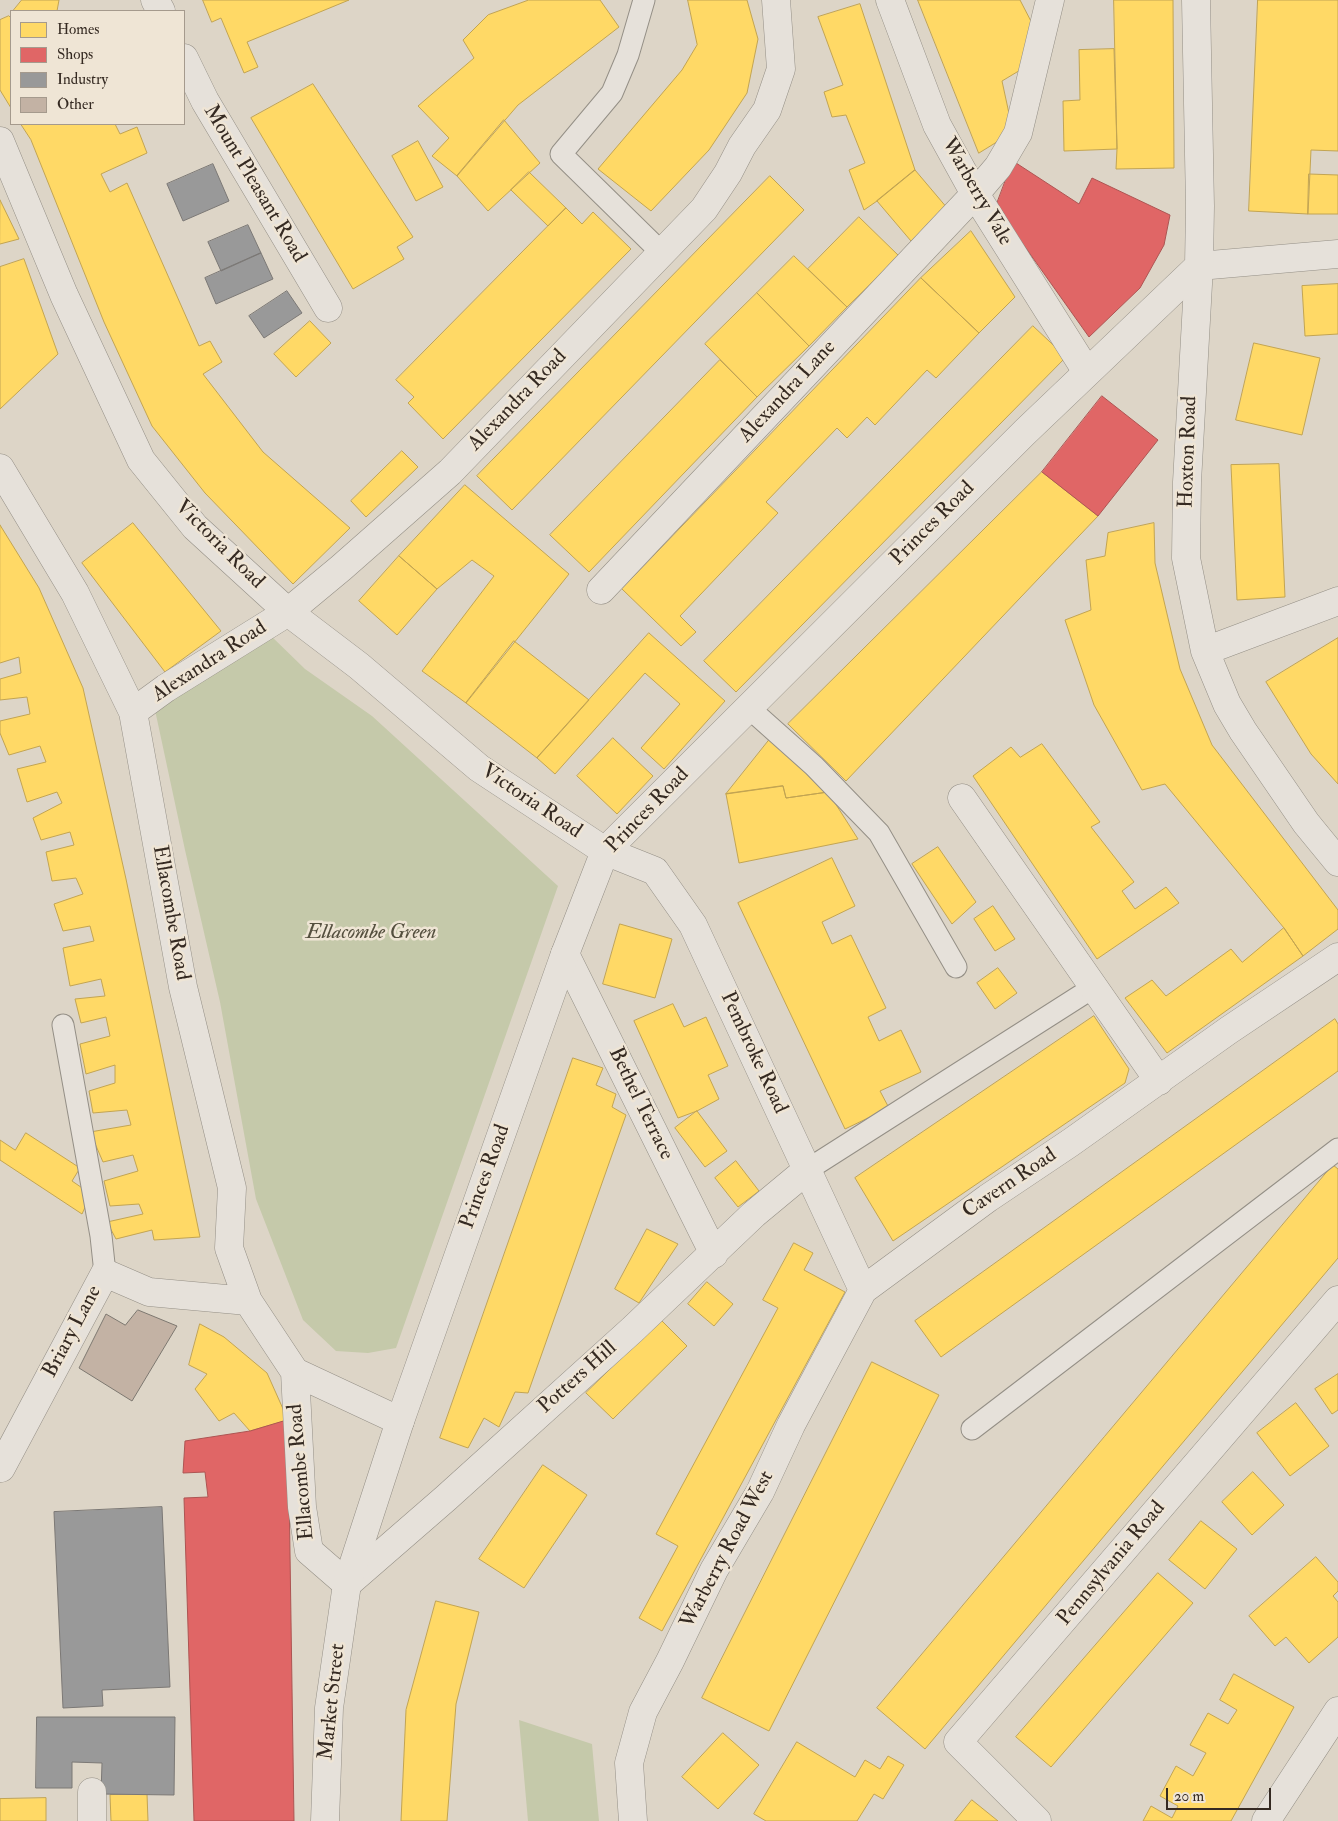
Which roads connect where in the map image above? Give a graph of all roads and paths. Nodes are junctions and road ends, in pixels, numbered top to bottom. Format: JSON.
{"nodes":[{"id":1,"x":644,"y":0,"type":"edge"},
{"id":2,"x":776,"y":0,"type":"edge"},
{"id":3,"x":890,"y":0,"type":"edge"},
{"id":4,"x":1050,"y":0,"type":"edge"},
{"id":5,"x":1196,"y":0,"type":"edge"},
{"id":6,"x":185,"y":60,"type":"edge"},
{"id":7,"x":0,"y":141,"type":"edge"},
{"id":8,"x":975,"y":194,"type":"junction"},
{"id":9,"x":661,"y":252,"type":"junction"},
{"id":10,"x":1338,"y":254,"type":"edge"},
{"id":11,"x":1199,"y":266,"type":"junction"},
{"id":12,"x":328,"y":308,"type":"dead end"},
{"id":13,"x":1086,"y":372,"type":"junction"},
{"id":14,"x":0,"y":468,"type":"edge"},
{"id":15,"x":601,"y":590,"type":"dead end"},
{"id":16,"x":1338,"y":601,"type":"edge"},
{"id":17,"x":288,"y":612,"type":"junction"},
{"id":18,"x":1205,"y":651,"type":"junction"},
{"id":19,"x":749,"y":708,"type":"junction"},
{"id":20,"x":133,"y":712,"type":"junction"},
{"id":21,"x":962,"y":798,"type":"dead end"},
{"id":22,"x":605,"y":851,"type":"junction"},
{"id":23,"x":1338,"y":862,"type":"edge"},
{"id":24,"x":565,"y":954,"type":"junction"},
{"id":25,"x":1338,"y":957,"type":"edge"},
{"id":26,"x":956,"y":967,"type":"dead end"},
{"id":27,"x":1094,"y":987,"type":"junction"},
{"id":28,"x":63,"y":1025,"type":"dead end"},
{"id":29,"x":1159,"y":1081,"type":"junction"},
{"id":30,"x":1338,"y":1149,"type":"edge"},
{"id":31,"x":807,"y":1170,"type":"junction"},
{"id":32,"x":714,"y":1254,"type":"junction"},
{"id":33,"x":105,"y":1273,"type":"junction"},
{"id":34,"x":863,"y":1290,"type":"junction"},
{"id":35,"x":1338,"y":1300,"type":"edge"},
{"id":36,"x":248,"y":1301,"type":"junction"},
{"id":37,"x":295,"y":1372,"type":"junction"},
{"id":38,"x":400,"y":1421,"type":"junction"},
{"id":39,"x":972,"y":1428,"type":"dead end"},
{"id":40,"x":1,"y":1468,"type":"edge"},
{"id":41,"x":347,"y":1584,"type":"junction"},
{"id":42,"x":1338,"y":1711,"type":"edge"},
{"id":43,"x":92,"y":1792,"type":"dead end"},
{"id":44,"x":92,"y":1821,"type":"edge"},
{"id":45,"x":325,"y":1821,"type":"edge"},
{"id":46,"x":633,"y":1821,"type":"edge"},
{"id":47,"x":1037,"y":1821,"type":"edge"},
{"id":48,"x":1266,"y":1821,"type":"edge"}],
"edges":[{"from":1,"to":9,"type":"lane"},
{"from":2,"to":9,"type":"street","name":"Alexandra Road"},
{"from":3,"to":8,"type":"street","name":"Warberry Vale"},
{"from":4,"to":8,"type":"street","name":"Alexandra Lane"},
{"from":5,"to":11,"type":"street","name":"Hoxton Road"},
{"from":6,"to":12,"type":"street","name":"Mount Pleasant Road"},
{"from":7,"to":17,"type":"street","name":"Victoria Road"},
{"from":8,"to":13,"type":"street","name":"Warberry Vale"},
{"from":8,"to":15,"type":"street","name":"Alexandra Lane"},
{"from":9,"to":17,"type":"street","name":"Alexandra Road"},
{"from":10,"to":11,"type":"street"},
{"from":11,"to":13,"type":"street","name":"Princes Road"},
{"from":11,"to":18,"type":"street","name":"Hoxton Road"},
{"from":13,"to":19,"type":"street","name":"Princes Road"},
{"from":14,"to":20,"type":"street","name":"Ellacombe Road"},
{"from":16,"to":18,"type":"street"},
{"from":17,"to":20,"type":"street","name":"Alexandra Road"},
{"from":17,"to":22,"type":"street","name":"Victoria Road"},
{"from":18,"to":23,"type":"street","name":"Hoxton Road"},
{"from":19,"to":22,"type":"street","name":"Princes Road"},
{"from":19,"to":26,"type":"lane"},
{"from":20,"to":36,"type":"street","name":"Ellacombe Road"},
{"from":21,"to":27,"type":"street"},
{"from":22,"to":24,"type":"street","name":"Princes Road"},
{"from":22,"to":31,"type":"street","name":"Pembroke Road"},
{"from":24,"to":32,"type":"street","name":"Bethel Terrace"},
{"from":24,"to":38,"type":"street","name":"Princes Road"},
{"from":25,"to":29,"type":"street","name":"Cavern Road"},
{"from":27,"to":29,"type":"street"},
{"from":27,"to":31,"type":"lane"},
{"from":28,"to":33,"type":"lane"},
{"from":29,"to":34,"type":"street","name":"Cavern Road"},
{"from":30,"to":39,"type":"lane"},
{"from":31,"to":32,"type":"street","name":"Potters Hill"},
{"from":31,"to":34,"type":"street","name":"Pembroke Road"},
{"from":32,"to":41,"type":"street","name":"Potters Hill"},
{"from":33,"to":36,"type":"street","name":"Briary Lane"},
{"from":33,"to":40,"type":"street","name":"Briary Lane"},
{"from":34,"to":46,"type":"street","name":"Warberry Road West"},
{"from":35,"to":47,"type":"street","name":"Pennsylvania Road"},
{"from":36,"to":37,"type":"street","name":"Ellacombe Road"},
{"from":37,"to":38,"type":"street","name":"Ellacombe Road"},
{"from":37,"to":41,"type":"street","name":"Ellacombe Road"},
{"from":38,"to":41,"type":"street","name":"Princes Road"},
{"from":41,"to":45,"type":"street","name":"Market Street"},
{"from":42,"to":48,"type":"street"},
{"from":43,"to":44,"type":"street"}]}
